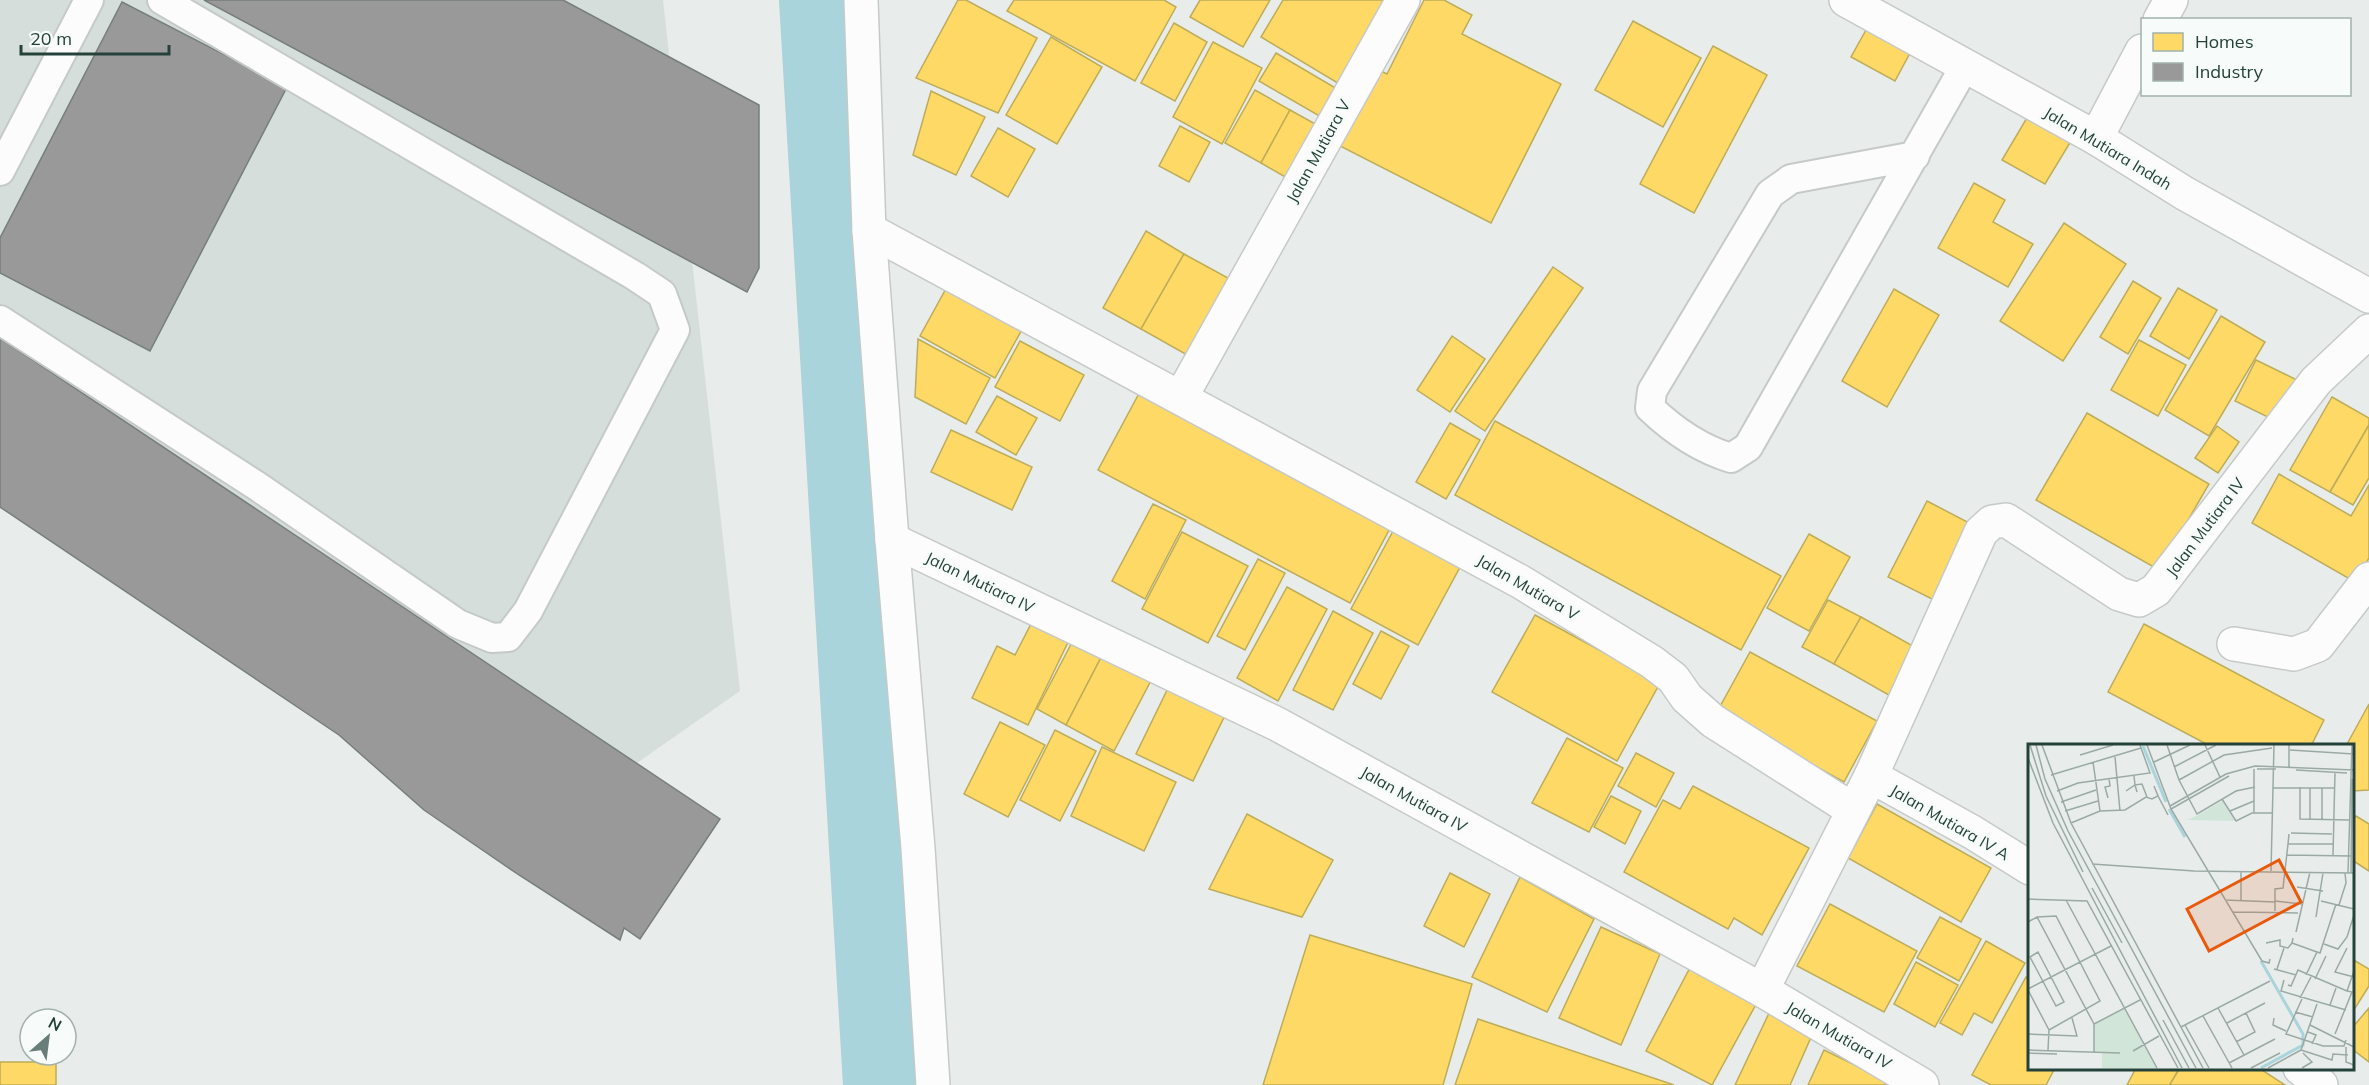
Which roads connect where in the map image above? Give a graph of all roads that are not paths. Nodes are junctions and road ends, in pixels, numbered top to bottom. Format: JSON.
{"nodes":[{"id":1,"x":88,"y":0,"type":"edge"},
{"id":2,"x":162,"y":0,"type":"edge"},
{"id":3,"x":861,"y":0,"type":"edge"},
{"id":4,"x":1403,"y":0,"type":"edge"},
{"id":5,"x":1846,"y":0,"type":"edge"},
{"id":6,"x":2170,"y":0,"type":"edge"},
{"id":7,"x":2161,"y":18,"type":"edge"},
{"id":8,"x":2141,"y":53,"type":"edge"},
{"id":9,"x":1965,"y":66,"type":"junction"},
{"id":10,"x":2096,"y":138,"type":"junction"},
{"id":11,"x":1915,"y":156,"type":"junction"},
{"id":12,"x":0,"y":171,"type":"edge"},
{"id":13,"x":869,"y":230,"type":"junction"},
{"id":14,"x":2369,"y":296,"type":"edge"},
{"id":15,"x":0,"y":320,"type":"edge"},
{"id":16,"x":2369,"y":331,"type":"edge"},
{"id":17,"x":1181,"y":397,"type":"junction"},
{"id":18,"x":892,"y":540,"type":"junction"},
{"id":19,"x":2369,"y":579,"type":"edge"},
{"id":20,"x":2234,"y":644,"type":"dead end"},
{"id":21,"x":1870,"y":777,"type":"junction"},
{"id":22,"x":1853,"y":810,"type":"junction"},
{"id":23,"x":2028,"y":867,"type":"edge"},
{"id":24,"x":1762,"y":990,"type":"junction"},
{"id":25,"x":2302,"y":1070,"type":"edge"},
{"id":26,"x":933,"y":1085,"type":"edge"},
{"id":27,"x":1922,"y":1085,"type":"edge"},
{"id":28,"x":2320,"y":1085,"type":"edge"}],
"edges":[{"from":1,"to":12,"type":"lane"},
{"from":2,"to":15,"type":"lane"},
{"from":3,"to":13,"type":"street"},
{"from":4,"to":17,"type":"street","name":"Jalan Mutiara V"},
{"from":5,"to":9,"type":"street","name":"Jalan Mutiara Indah"},
{"from":6,"to":7,"type":"street"},
{"from":8,"to":10,"type":"street"},
{"from":9,"to":10,"type":"street","name":"Jalan Mutiara Indah"},
{"from":9,"to":11,"type":"lane"},
{"from":10,"to":14,"type":"street","name":"Jalan Mutiara Indah"},
{"from":11,"to":11,"type":"lane"},
{"from":13,"to":17,"type":"street","name":"Jalan Mutiara V"},
{"from":13,"to":18,"type":"street"},
{"from":16,"to":21,"type":"street","name":"Jalan Mutiara IV"},
{"from":17,"to":22,"type":"street","name":"Jalan Mutiara V"},
{"from":18,"to":24,"type":"street","name":"Jalan Mutiara IV"},
{"from":18,"to":26,"type":"street"},
{"from":19,"to":20,"type":"street"},
{"from":21,"to":22,"type":"street"},
{"from":21,"to":23,"type":"street","name":"Jalan Mutiara IV A"},
{"from":22,"to":24,"type":"street"},
{"from":24,"to":27,"type":"street","name":"Jalan Mutiara IV"},
{"from":25,"to":28,"type":"street"}]}
